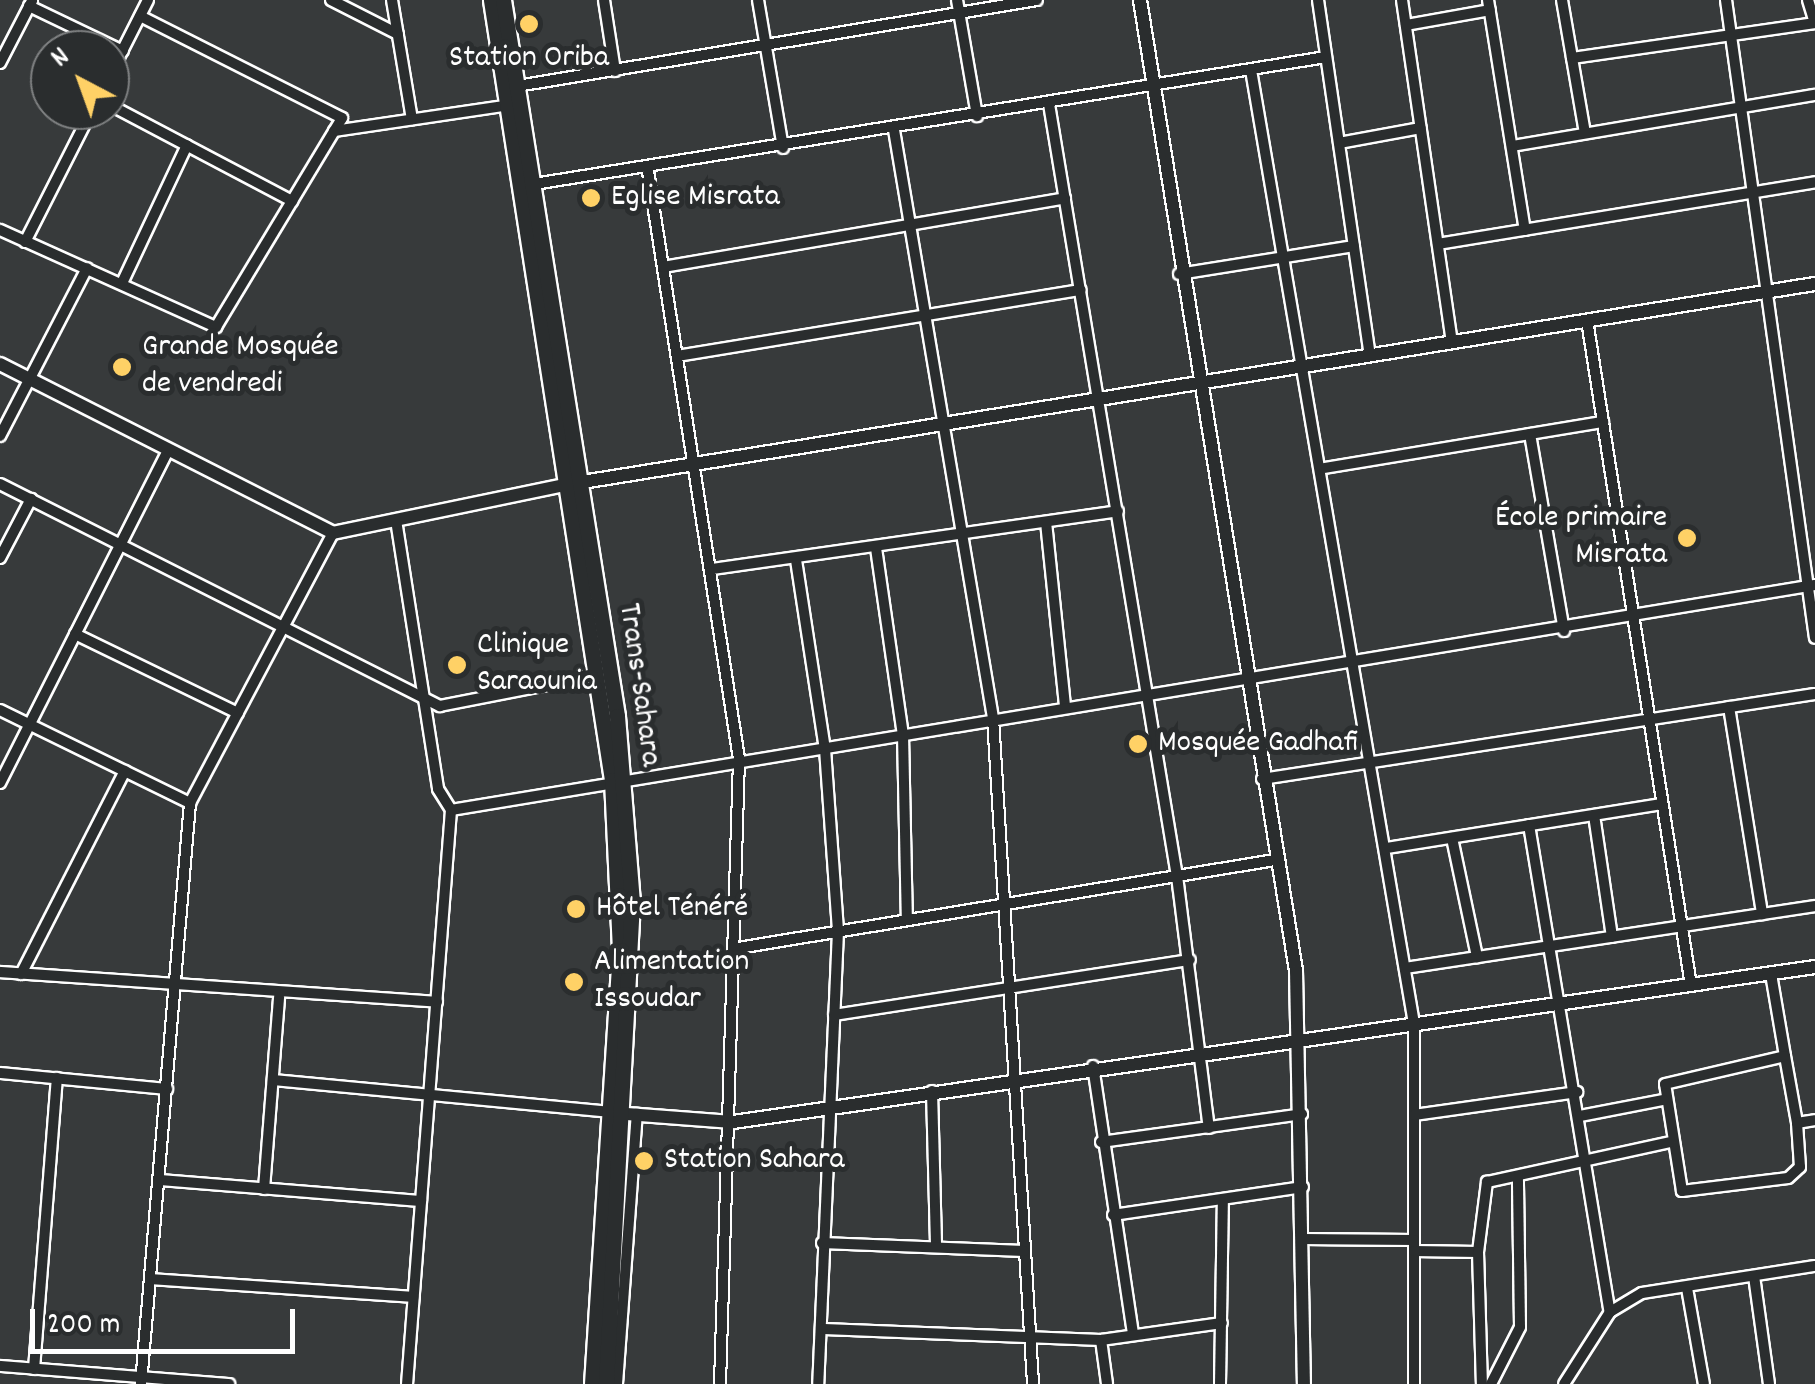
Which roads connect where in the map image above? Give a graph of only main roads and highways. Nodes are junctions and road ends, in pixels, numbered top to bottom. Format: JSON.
{"nodes":[{"id":1,"x":491,"y":0,"type":"edge"},
{"id":2,"x":503,"y":0,"type":"edge"},
{"id":3,"x":512,"y":87,"type":"junction"},
{"id":4,"x":514,"y":105,"type":"junction"},
{"id":5,"x":535,"y":235,"type":"junction"},
{"id":6,"x":600,"y":647,"type":"junction"},
{"id":7,"x":618,"y":780,"type":"junction"},
{"id":8,"x":624,"y":1113,"type":"junction"},
{"id":9,"x":592,"y":1384,"type":"edge"},
{"id":10,"x":606,"y":1384,"type":"edge"}],
"edges":[{"from":1,"to":3,"type":"main road","name":"Trans-Sahara"},
{"from":2,"to":3,"type":"main road","name":"Trans-Sahara"},
{"from":3,"to":4,"type":"main road","name":"Trans-Sahara"},
{"from":4,"to":5,"type":"main road","name":"Trans-Sahara"},
{"from":4,"to":5,"type":"main road","name":"Trans-Sahara"},
{"from":5,"to":6,"type":"main road","name":"Trans-Sahara"},
{"from":6,"to":7,"type":"main road","name":"Trans-Sahara"},
{"from":6,"to":7,"type":"main road","name":"Trans-Sahara"},
{"from":7,"to":8,"type":"main road","name":"Trans-Sahara"},
{"from":8,"to":9,"type":"main road","name":"Trans-Sahara"},
{"from":8,"to":10,"type":"main road","name":"Trans-Sahara"}]}
